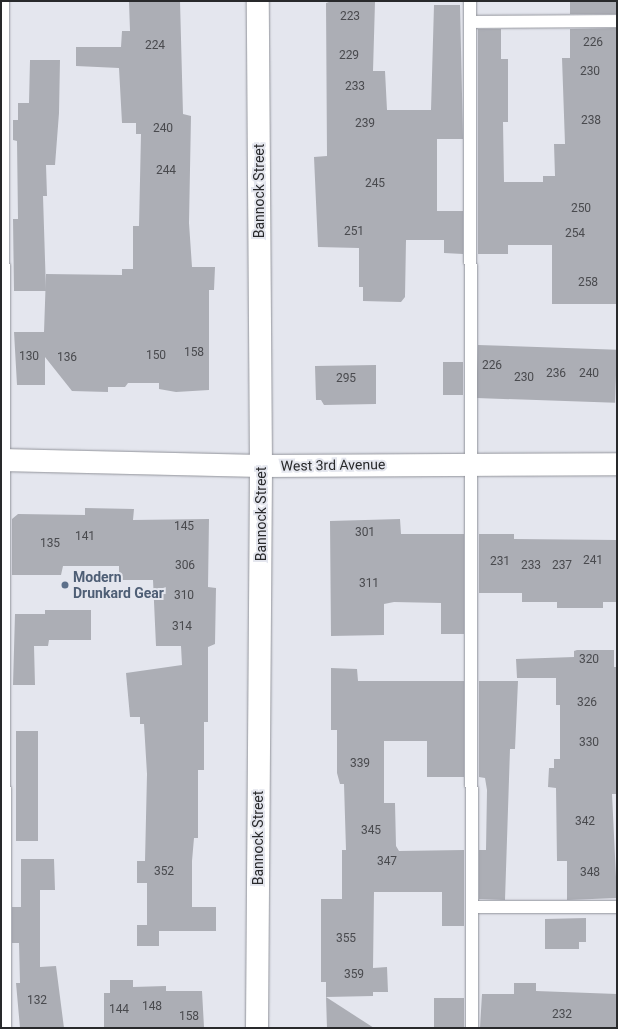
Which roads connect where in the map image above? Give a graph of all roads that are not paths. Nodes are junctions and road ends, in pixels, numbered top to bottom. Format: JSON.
{"nodes":[{"id":1,"x":4,"y":1,"type":"edge"},
{"id":2,"x":258,"y":1,"type":"edge"},
{"id":3,"x":470,"y":1,"type":"edge"},
{"id":4,"x":617,"y":21,"type":"edge"},
{"id":5,"x":470,"y":22,"type":"junction"},
{"id":6,"x":3,"y":460,"type":"edge"},
{"id":7,"x":473,"y":462,"type":"junction"},
{"id":8,"x":617,"y":464,"type":"edge"},
{"id":9,"x":261,"y":466,"type":"junction"},
{"id":10,"x":472,"y":907,"type":"junction"},
{"id":11,"x":617,"y":907,"type":"edge"},
{"id":12,"x":5,"y":1028,"type":"edge"},
{"id":13,"x":257,"y":1028,"type":"edge"},
{"id":14,"x":472,"y":1028,"type":"edge"}],
"edges":[{"from":1,"to":6,"type":"lane"},
{"from":2,"to":9,"type":"street","name":"Bannock Street"},
{"from":3,"to":5,"type":"lane"},
{"from":4,"to":5,"type":"lane"},
{"from":5,"to":7,"type":"lane"},
{"from":6,"to":9,"type":"street","name":"West 3rd Avenue"},
{"from":6,"to":12,"type":"lane"},
{"from":7,"to":8,"type":"street","name":"West 3rd Avenue"},
{"from":7,"to":9,"type":"street","name":"West 3rd Avenue"},
{"from":7,"to":10,"type":"lane"},
{"from":9,"to":13,"type":"street","name":"Bannock Street"},
{"from":10,"to":11,"type":"lane"},
{"from":10,"to":14,"type":"lane"}]}
